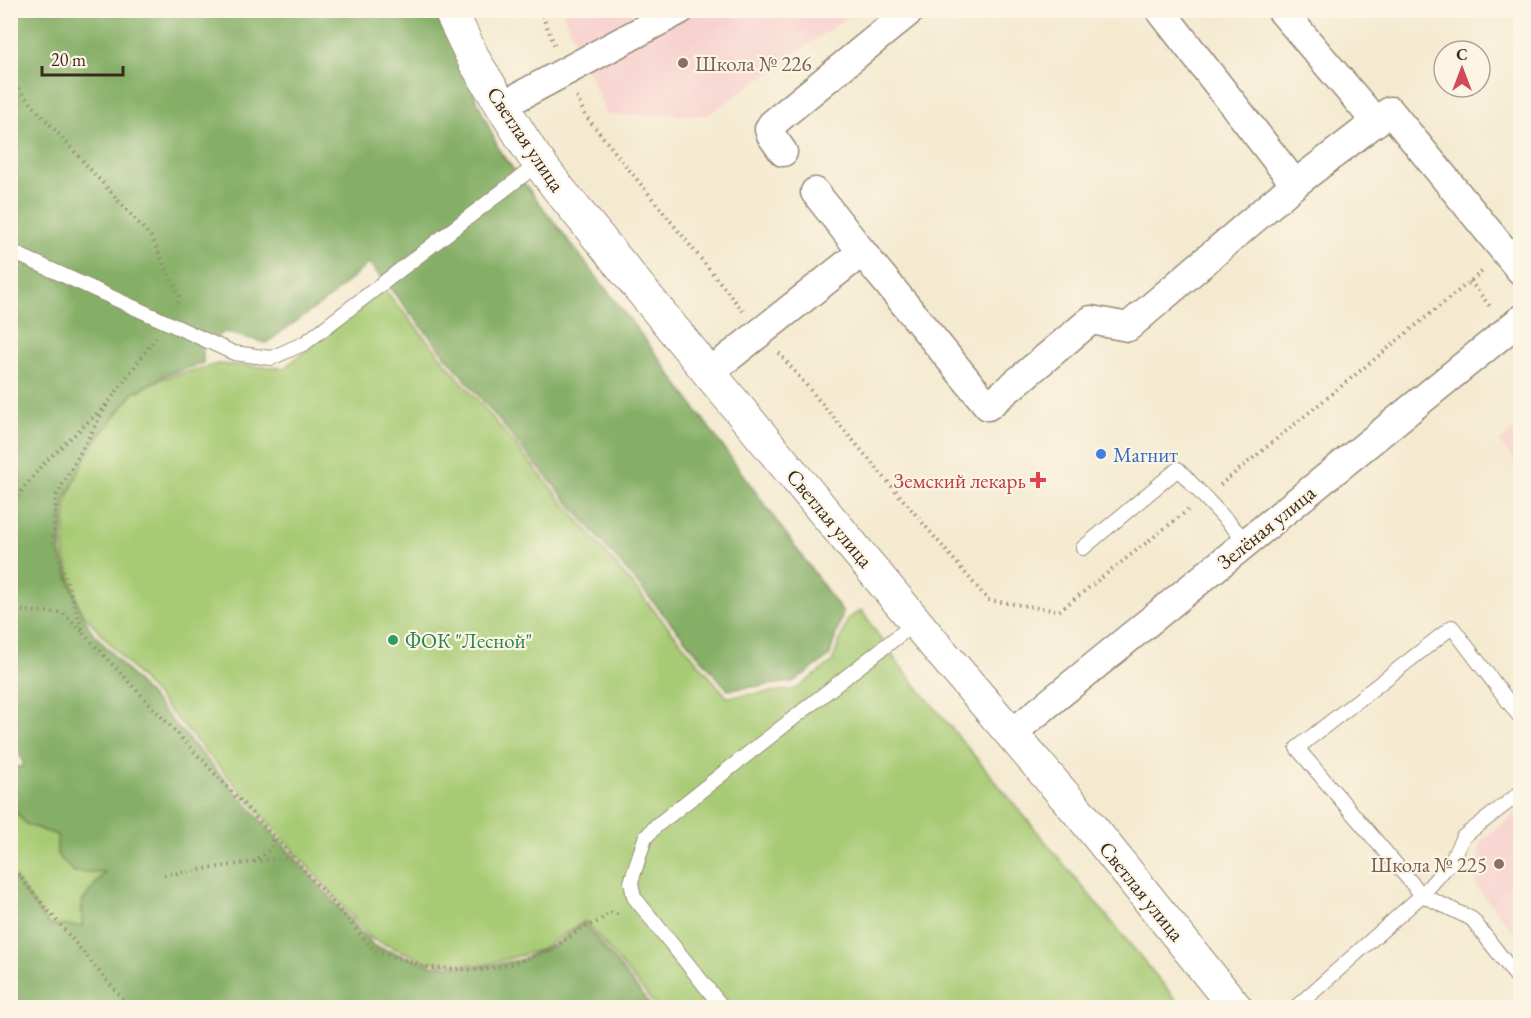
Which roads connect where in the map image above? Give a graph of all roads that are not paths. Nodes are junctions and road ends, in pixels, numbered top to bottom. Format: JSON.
{"nodes":[{"id":1,"x":450,"y":10,"type":"edge"},
{"id":2,"x":680,"y":10,"type":"edge"},
{"id":3,"x":911,"y":10,"type":"edge"},
{"id":4,"x":1160,"y":10,"type":"edge"},
{"id":5,"x":1281,"y":10,"type":"edge"},
{"id":6,"x":645,"y":19,"type":"edge"},
{"id":7,"x":502,"y":105,"type":"junction"},
{"id":8,"x":1376,"y":122,"type":"junction"},
{"id":9,"x":783,"y":152,"type":"dead end"},
{"id":10,"x":539,"y":163,"type":"junction"},
{"id":11,"x":1295,"y":184,"type":"junction"},
{"id":12,"x":815,"y":192,"type":"dead end"},
{"id":13,"x":10,"y":251,"type":"edge"},
{"id":14,"x":862,"y":252,"type":"junction"},
{"id":15,"x":1513,"y":261,"type":"edge"},
{"id":16,"x":1521,"y":320,"type":"edge"},
{"id":17,"x":709,"y":373,"type":"junction"},
{"id":18,"x":1247,"y":542,"type":"junction"},
{"id":19,"x":1083,"y":548,"type":"dead end"},
{"id":20,"x":916,"y":622,"type":"junction"},
{"id":21,"x":1521,"y":717,"type":"edge"},
{"id":22,"x":1011,"y":734,"type":"junction"},
{"id":23,"x":1521,"y":793,"type":"edge"},
{"id":24,"x":1422,"y":895,"type":"junction"},
{"id":25,"x":1521,"y":981,"type":"edge"},
{"id":26,"x":723,"y":1008,"type":"edge"},
{"id":27,"x":1236,"y":1008,"type":"edge"},
{"id":28,"x":1295,"y":1008,"type":"edge"}],
"edges":[{"from":1,"to":7,"type":"street","name":"Светлая улица"},
{"from":2,"to":6,"type":"street"},
{"from":3,"to":9,"type":"street"},
{"from":4,"to":11,"type":"street"},
{"from":5,"to":8,"type":"street"},
{"from":6,"to":7,"type":"street"},
{"from":7,"to":10,"type":"street","name":"Светлая улица"},
{"from":8,"to":11,"type":"street"},
{"from":8,"to":15,"type":"street"},
{"from":10,"to":13,"type":"lane"},
{"from":10,"to":17,"type":"street","name":"Светлая улица"},
{"from":11,"to":14,"type":"street"},
{"from":12,"to":14,"type":"street"},
{"from":14,"to":17,"type":"street"},
{"from":16,"to":18,"type":"street","name":"Зелёная улица"},
{"from":17,"to":20,"type":"street","name":"Светлая улица"},
{"from":18,"to":19,"type":"lane"},
{"from":18,"to":22,"type":"street","name":"Зелёная улица"},
{"from":20,"to":22,"type":"street","name":"Светлая улица"},
{"from":20,"to":26,"type":"lane"},
{"from":21,"to":24,"type":"lane"},
{"from":22,"to":27,"type":"street","name":"Светлая улица"},
{"from":23,"to":24,"type":"lane"},
{"from":24,"to":25,"type":"lane"},
{"from":24,"to":28,"type":"lane"}]}
